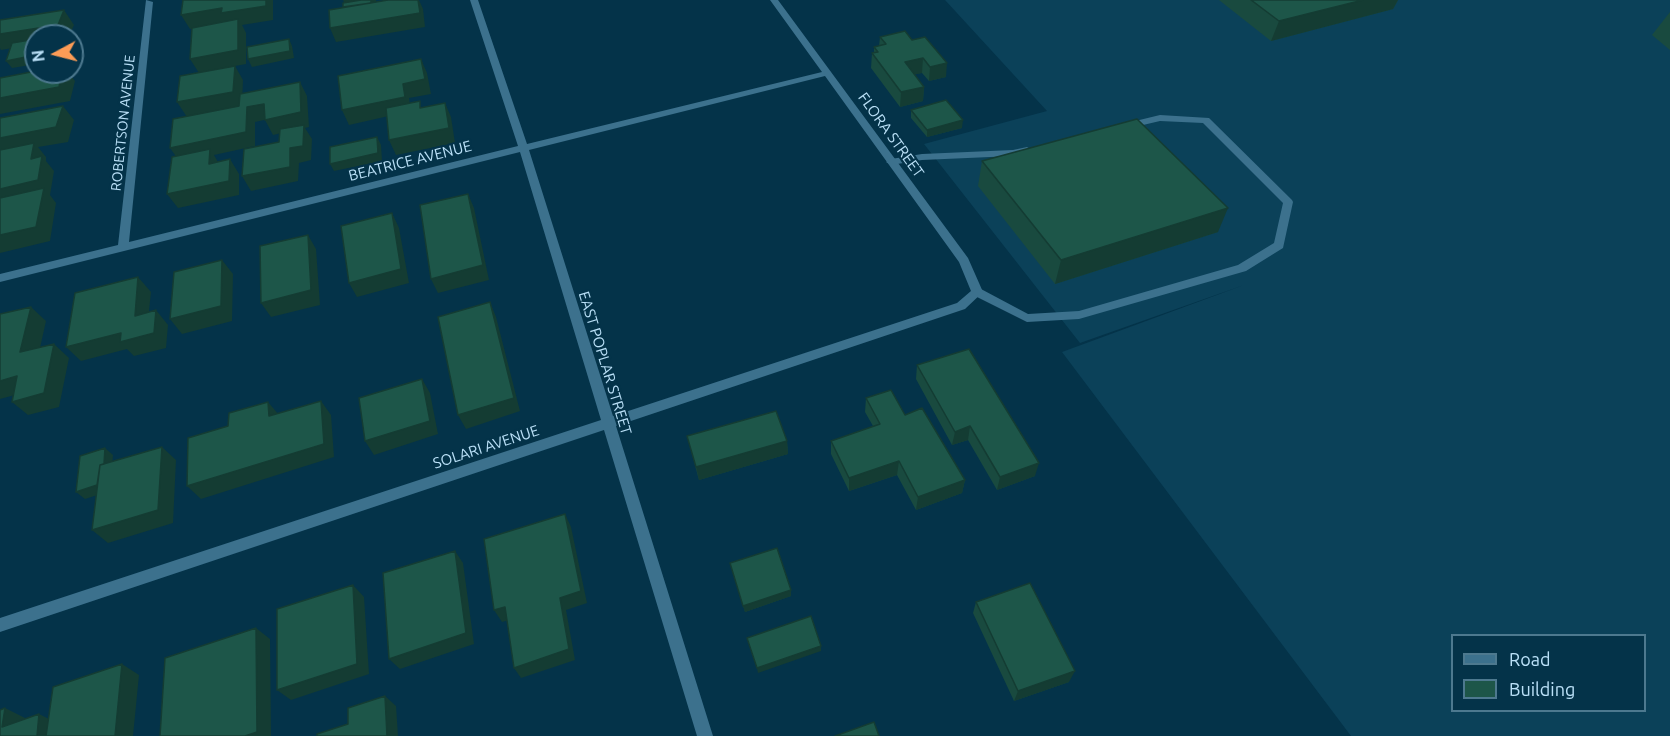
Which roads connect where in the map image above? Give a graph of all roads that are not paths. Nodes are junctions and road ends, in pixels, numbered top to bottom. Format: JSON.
{"nodes":[{"id":1,"x":474,"y":0,"type":"edge"},
{"id":2,"x":774,"y":0,"type":"edge"},
{"id":3,"x":149,"y":2,"type":"dead end"},
{"id":4,"x":827,"y":73,"type":"junction"},
{"id":5,"x":1115,"y":128,"type":"edge"},
{"id":6,"x":1036,"y":147,"type":"edge"},
{"id":7,"x":522,"y":149,"type":"junction"},
{"id":8,"x":891,"y":162,"type":"junction"},
{"id":9,"x":123,"y":248,"type":"junction"},
{"id":10,"x":0,"y":278,"type":"edge"},
{"id":11,"x":977,"y":292,"type":"junction"},
{"id":12,"x":608,"y":424,"type":"junction"},
{"id":13,"x":0,"y":625,"type":"edge"},
{"id":14,"x":705,"y":736,"type":"edge"}],
"edges":[{"from":1,"to":7,"type":"street","name":"EAST POPLAR STREET"},
{"from":2,"to":4,"type":"street","name":"FLORA STREET"},
{"from":3,"to":9,"type":"street","name":"ROBERTSON AVENUE"},
{"from":4,"to":7,"type":"street","name":"BEATRICE AVENUE"},
{"from":4,"to":8,"type":"street","name":"FLORA STREET"},
{"from":5,"to":11,"type":"street"},
{"from":6,"to":8,"type":"street"},
{"from":7,"to":9,"type":"street","name":"BEATRICE AVENUE"},
{"from":7,"to":12,"type":"street","name":"EAST POPLAR STREET"},
{"from":8,"to":11,"type":"street","name":"FLORA STREET"},
{"from":9,"to":10,"type":"street","name":"BEATRICE AVENUE"},
{"from":11,"to":12,"type":"street","name":"SOLARI AVENUE"},
{"from":12,"to":13,"type":"street","name":"SOLARI AVENUE"},
{"from":12,"to":14,"type":"street","name":"EAST POPLAR STREET"}]}
